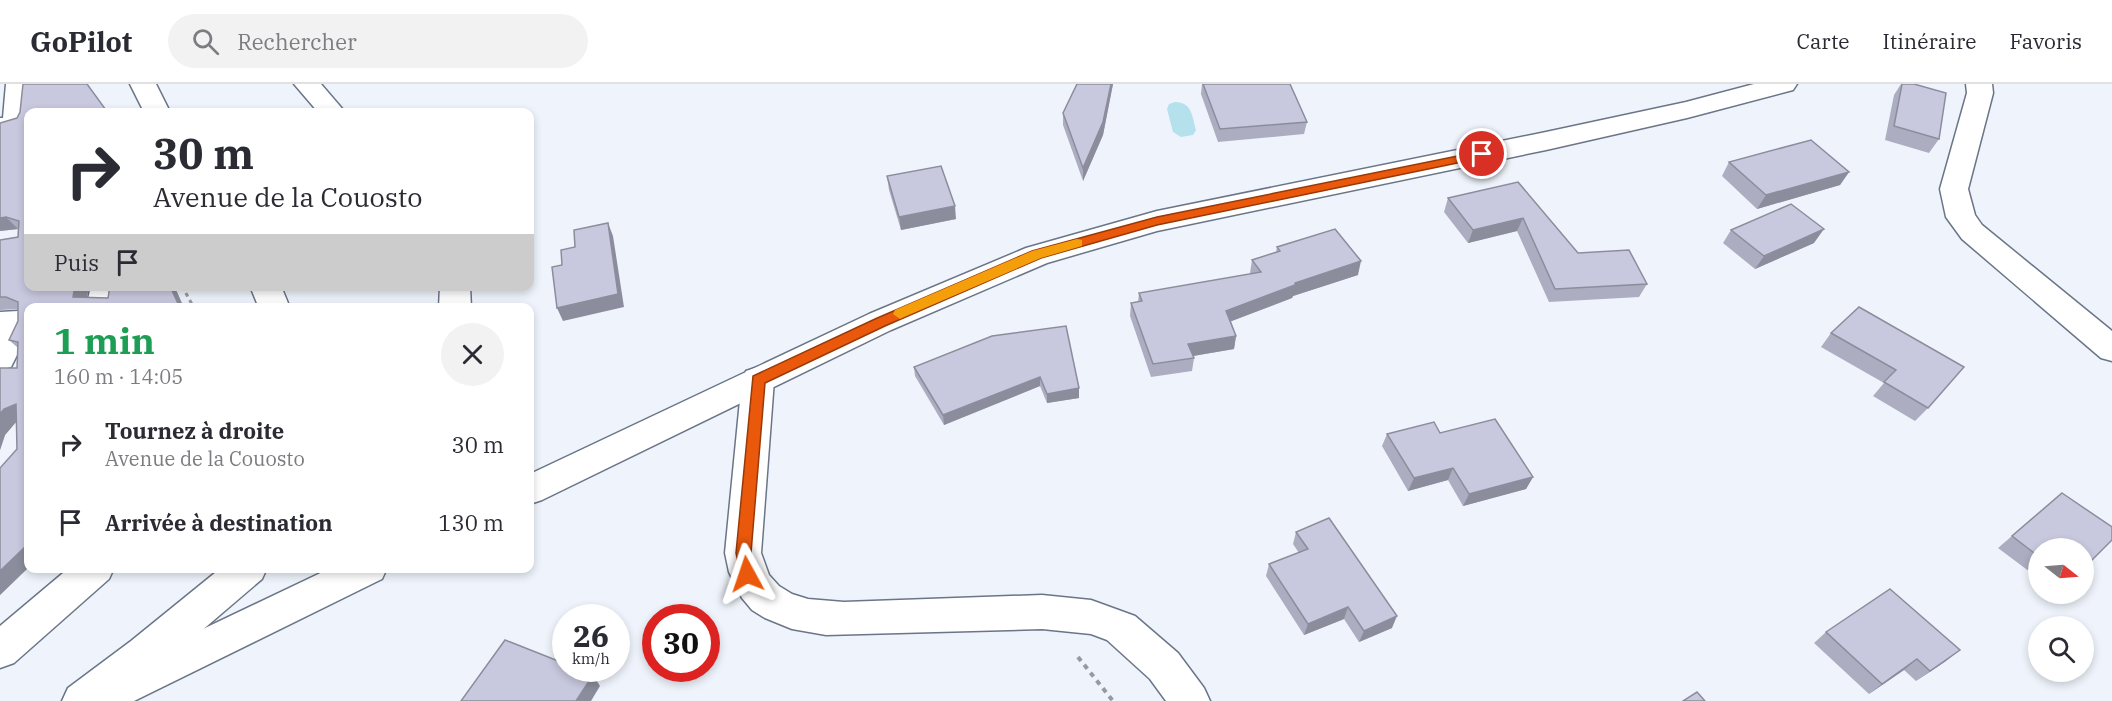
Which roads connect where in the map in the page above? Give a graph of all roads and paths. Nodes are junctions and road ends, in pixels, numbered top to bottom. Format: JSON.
{"nodes":[{"id":1,"x":19,"y":84,"type":"edge"},
{"id":2,"x":142,"y":84,"type":"edge"},
{"id":3,"x":307,"y":84,"type":"edge"},
{"id":4,"x":1784,"y":84,"type":"edge"},
{"id":5,"x":1979,"y":84,"type":"edge"},
{"id":6,"x":155,"y":108,"type":"edge"},
{"id":7,"x":328,"y":108,"type":"edge"},
{"id":8,"x":0,"y":127,"type":"edge"},
{"id":9,"x":24,"y":142,"type":"edge"},
{"id":10,"x":0,"y":147,"type":"edge"},
{"id":11,"x":0,"y":324,"type":"edge"},
{"id":12,"x":2112,"y":349,"type":"edge"},
{"id":13,"x":0,"y":358,"type":"edge"},
{"id":14,"x":0,"y":366,"type":"edge"},
{"id":15,"x":24,"y":366,"type":"edge"},
{"id":16,"x":758,"y":380,"type":"junction"},
{"id":17,"x":534,"y":488,"type":"edge"},
{"id":18,"x":90,"y":573,"type":"edge"},
{"id":19,"x":243,"y":573,"type":"edge"},
{"id":20,"x":359,"y":573,"type":"edge"},
{"id":21,"x":0,"y":650,"type":"edge"},
{"id":22,"x":82,"y":701,"type":"edge"},
{"id":23,"x":93,"y":701,"type":"edge"},
{"id":24,"x":1190,"y":701,"type":"edge"}],
"edges":[{"from":1,"to":8,"type":"street"},
{"from":2,"to":6,"type":"street"},
{"from":3,"to":7,"type":"street"},
{"from":4,"to":16,"type":"street"},
{"from":5,"to":12,"type":"street"},
{"from":9,"to":10,"type":"street"},
{"from":11,"to":13,"type":"street"},
{"from":14,"to":15,"type":"street"},
{"from":16,"to":17,"type":"street"},
{"from":16,"to":24,"type":"street"},
{"from":18,"to":21,"type":"street"},
{"from":19,"to":22,"type":"street"},
{"from":20,"to":23,"type":"street"}]}
